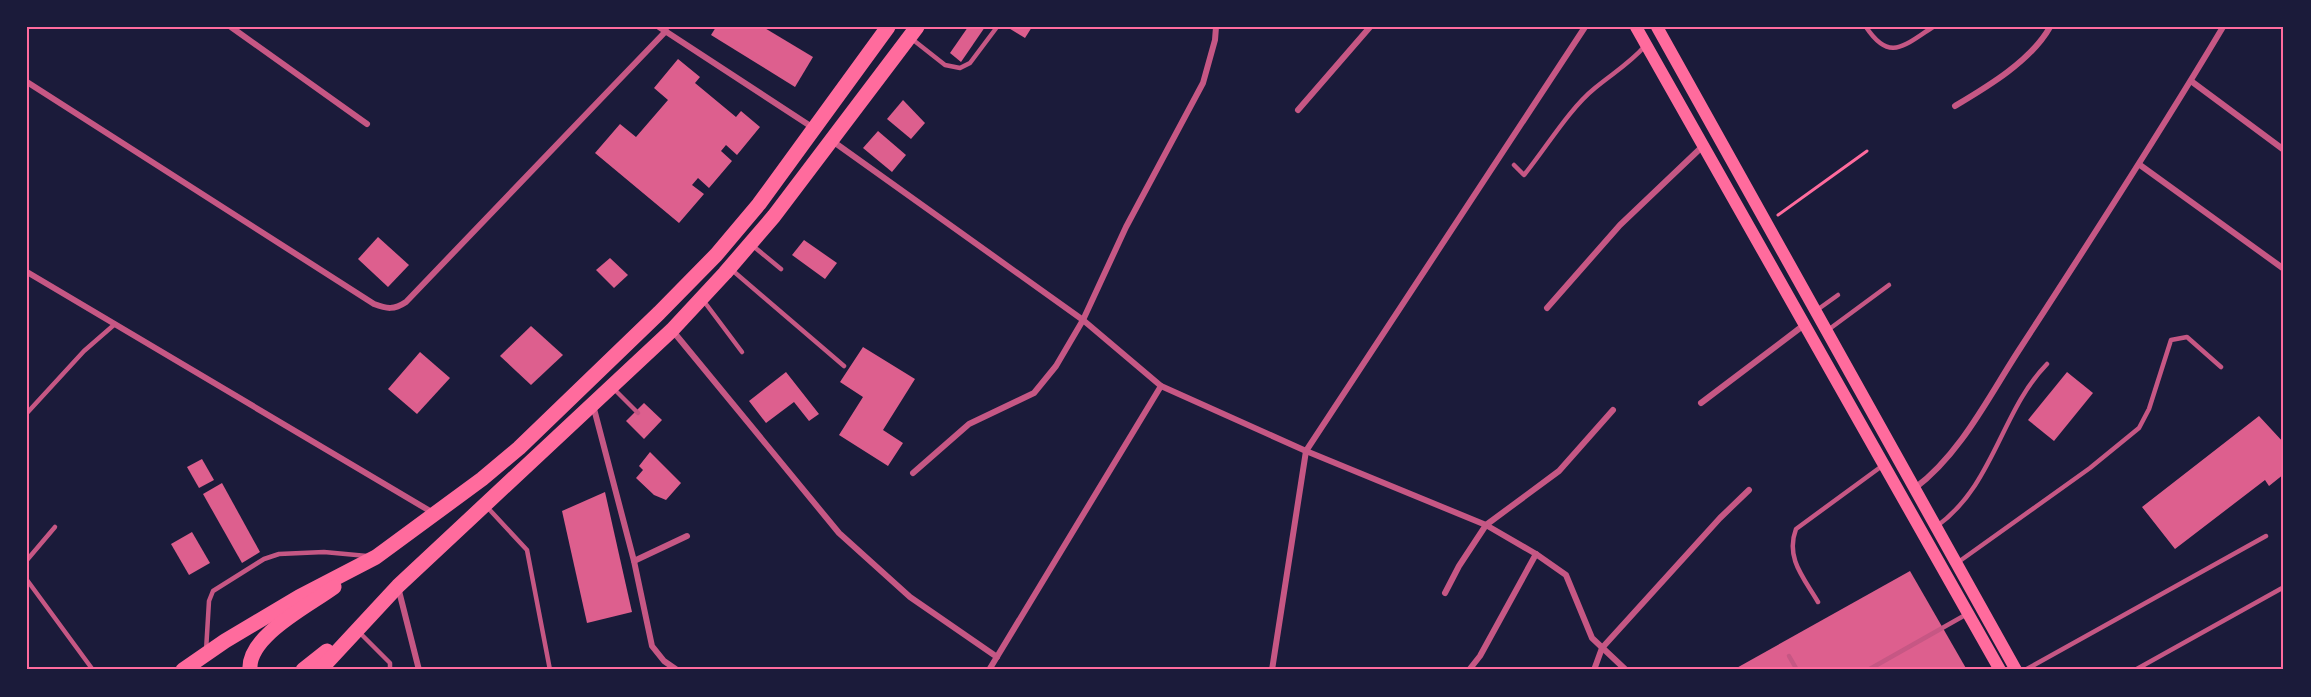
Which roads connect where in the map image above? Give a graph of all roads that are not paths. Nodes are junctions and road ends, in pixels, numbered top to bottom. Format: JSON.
{"nodes":[{"id":1,"x":231,"y":27,"type":"edge"},
{"id":2,"x":888,"y":27,"type":"edge"},
{"id":3,"x":997,"y":27,"type":"edge"},
{"id":4,"x":1216,"y":27,"type":"edge"},
{"id":5,"x":1370,"y":27,"type":"edge"},
{"id":6,"x":1585,"y":27,"type":"edge"},
{"id":7,"x":1636,"y":27,"type":"edge"},
{"id":8,"x":1657,"y":27,"type":"edge"},
{"id":9,"x":1866,"y":27,"type":"edge"},
{"id":10,"x":1933,"y":27,"type":"edge"},
{"id":11,"x":2050,"y":27,"type":"edge"},
{"id":12,"x":2223,"y":27,"type":"edge"},
{"id":13,"x":663,"y":29,"type":"edge"},
{"id":14,"x":1924,"y":29,"type":"edge"},
{"id":15,"x":913,"y":32,"type":"edge"},
{"id":16,"x":1646,"y":45,"type":"junction"},
{"id":17,"x":2191,"y":81,"type":"junction"},
{"id":18,"x":27,"y":82,"type":"edge"},
{"id":19,"x":1955,"y":106,"type":"dead end"},
{"id":20,"x":1298,"y":110,"type":"dead end"},
{"id":21,"x":367,"y":124,"type":"dead end"},
{"id":22,"x":815,"y":129,"type":"junction"},
{"id":23,"x":831,"y":140,"type":"junction"},
{"id":24,"x":1704,"y":145,"type":"junction"},
{"id":25,"x":2284,"y":150,"type":"edge"},
{"id":26,"x":1514,"y":165,"type":"dead end"},
{"id":27,"x":2140,"y":165,"type":"junction"},
{"id":28,"x":750,"y":243,"type":"junction"},
{"id":29,"x":729,"y":268,"type":"junction"},
{"id":30,"x":781,"y":269,"type":"dead end"},
{"id":31,"x":2284,"y":269,"type":"edge"},
{"id":32,"x":27,"y":272,"type":"edge"},
{"id":33,"x":1889,"y":285,"type":"dead end"},
{"id":34,"x":1838,"y":295,"type":"dead end"},
{"id":35,"x":701,"y":298,"type":"junction"},
{"id":36,"x":1546,"y":308,"type":"dead end"},
{"id":37,"x":1815,"y":312,"type":"junction"},
{"id":38,"x":1083,"y":320,"type":"junction"},
{"id":39,"x":115,"y":324,"type":"junction"},
{"id":40,"x":1804,"y":325,"type":"junction"},
{"id":41,"x":672,"y":330,"type":"junction"},
{"id":42,"x":1826,"y":331,"type":"junction"},
{"id":43,"x":742,"y":352,"type":"dead end"},
{"id":44,"x":2047,"y":364,"type":"dead end"},
{"id":45,"x":844,"y":366,"type":"dead end"},
{"id":46,"x":2221,"y":367,"type":"dead end"},
{"id":47,"x":1161,"y":386,"type":"junction"},
{"id":48,"x":612,"y":387,"type":"junction"},
{"id":49,"x":1701,"y":403,"type":"dead end"},
{"id":50,"x":593,"y":405,"type":"junction"},
{"id":51,"x":1613,"y":410,"type":"dead end"},
{"id":52,"x":27,"y":413,"type":"edge"},
{"id":53,"x":638,"y":413,"type":"dead end"},
{"id":54,"x":1306,"y":451,"type":"junction"},
{"id":55,"x":1882,"y":466,"type":"junction"},
{"id":56,"x":913,"y":473,"type":"dead end"},
{"id":57,"x":1915,"y":488,"type":"junction"},
{"id":58,"x":1749,"y":490,"type":"dead end"},
{"id":59,"x":485,"y":505,"type":"junction"},
{"id":60,"x":435,"y":514,"type":"junction"},
{"id":61,"x":1486,"y":525,"type":"junction"},
{"id":62,"x":55,"y":526,"type":"dead end"},
{"id":63,"x":1936,"y":526,"type":"junction"},
{"id":64,"x":687,"y":536,"type":"dead end"},
{"id":65,"x":2266,"y":536,"type":"dead end"},
{"id":66,"x":1536,"y":554,"type":"junction"},
{"id":67,"x":376,"y":557,"type":"junction"},
{"id":68,"x":27,"y":560,"type":"edge"},
{"id":69,"x":634,"y":561,"type":"junction"},
{"id":70,"x":1956,"y":563,"type":"junction"},
{"id":71,"x":27,"y":579,"type":"edge"},
{"id":72,"x":398,"y":586,"type":"junction"},
{"id":73,"x":2284,"y":587,"type":"edge"},
{"id":74,"x":1445,"y":593,"type":"dead end"},
{"id":75,"x":1818,"y":602,"type":"dead end"},
{"id":76,"x":1968,"y":613,"type":"junction"},
{"id":77,"x":361,"y":624,"type":"junction"},
{"id":78,"x":1602,"y":648,"type":"junction"},
{"id":79,"x":205,"y":654,"type":"junction"},
{"id":80,"x":1789,"y":656,"type":"dead end"},
{"id":81,"x":997,"y":657,"type":"junction"},
{"id":82,"x":93,"y":670,"type":"edge"},
{"id":83,"x":183,"y":670,"type":"edge"},
{"id":84,"x":250,"y":670,"type":"edge"},
{"id":85,"x":303,"y":670,"type":"edge"},
{"id":86,"x":320,"y":670,"type":"edge"},
{"id":87,"x":390,"y":670,"type":"edge"},
{"id":88,"x":418,"y":670,"type":"edge"},
{"id":89,"x":550,"y":670,"type":"edge"},
{"id":90,"x":677,"y":670,"type":"edge"},
{"id":91,"x":989,"y":670,"type":"edge"},
{"id":92,"x":1272,"y":670,"type":"edge"},
{"id":93,"x":1469,"y":670,"type":"edge"},
{"id":94,"x":1594,"y":670,"type":"edge"},
{"id":95,"x":1626,"y":670,"type":"edge"},
{"id":96,"x":1797,"y":670,"type":"edge"},
{"id":97,"x":1868,"y":670,"type":"edge"},
{"id":98,"x":2000,"y":670,"type":"edge"},
{"id":99,"x":2016,"y":670,"type":"edge"},
{"id":100,"x":2025,"y":670,"type":"edge"},
{"id":101,"x":2135,"y":670,"type":"edge"}],
"edges":[{"from":1,"to":21,"type":"street"},
{"from":2,"to":22,"type":"main road"},
{"from":3,"to":15,"type":"lane"},
{"from":4,"to":38,"type":"street"},
{"from":5,"to":20,"type":"street"},
{"from":6,"to":54,"type":"street"},
{"from":7,"to":16,"type":"main road"},
{"from":8,"to":37,"type":"main road"},
{"from":9,"to":14,"type":"lane"},
{"from":10,"to":14,"type":"lane"},
{"from":11,"to":19,"type":"street"},
{"from":12,"to":17,"type":"street"},
{"from":13,"to":18,"type":"street"},
{"from":13,"to":22,"type":"street"},
{"from":15,"to":23,"type":"main road"},
{"from":16,"to":24,"type":"main road"},
{"from":16,"to":26,"type":"lane"},
{"from":17,"to":25,"type":"street"},
{"from":17,"to":27,"type":"street"},
{"from":22,"to":60,"type":"main road"},
{"from":23,"to":28,"type":"main road"},
{"from":23,"to":38,"type":"street"},
{"from":24,"to":36,"type":"street"},
{"from":24,"to":40,"type":"main road"},
{"from":27,"to":31,"type":"street"},
{"from":27,"to":57,"type":"street"},
{"from":28,"to":29,"type":"main road"},
{"from":28,"to":30,"type":"lane"},
{"from":29,"to":35,"type":"main road"},
{"from":29,"to":45,"type":"lane"},
{"from":32,"to":39,"type":"street"},
{"from":33,"to":42,"type":"lane"},
{"from":34,"to":37,"type":"lane"},
{"from":35,"to":41,"type":"main road"},
{"from":35,"to":43,"type":"lane"},
{"from":37,"to":42,"type":"main road"},
{"from":38,"to":47,"type":"street"},
{"from":38,"to":56,"type":"street"},
{"from":39,"to":52,"type":"lane"},
{"from":39,"to":60,"type":"street"},
{"from":40,"to":49,"type":"street"},
{"from":40,"to":55,"type":"main road"},
{"from":41,"to":48,"type":"main road"},
{"from":41,"to":81,"type":"street"},
{"from":42,"to":57,"type":"main road"},
{"from":44,"to":63,"type":"lane"},
{"from":46,"to":70,"type":"lane"},
{"from":47,"to":54,"type":"street"},
{"from":47,"to":81,"type":"street"},
{"from":48,"to":50,"type":"main road"},
{"from":48,"to":53,"type":"lane"},
{"from":50,"to":59,"type":"main road"},
{"from":50,"to":69,"type":"street"},
{"from":51,"to":61,"type":"street"},
{"from":54,"to":61,"type":"street"},
{"from":54,"to":92,"type":"street"},
{"from":55,"to":75,"type":"lane"},
{"from":55,"to":76,"type":"main road"},
{"from":57,"to":63,"type":"main road"},
{"from":58,"to":78,"type":"street"},
{"from":59,"to":72,"type":"main road"},
{"from":59,"to":89,"type":"lane"},
{"from":60,"to":67,"type":"main road"},
{"from":61,"to":66,"type":"street"},
{"from":61,"to":74,"type":"street"},
{"from":62,"to":68,"type":"lane"},
{"from":63,"to":70,"type":"main road"},
{"from":64,"to":69,"type":"street"},
{"from":65,"to":100,"type":"lane"},
{"from":66,"to":78,"type":"street"},
{"from":66,"to":93,"type":"street"},
{"from":67,"to":79,"type":"main road"},
{"from":67,"to":79,"type":"lane"},
{"from":67,"to":84,"type":"main road"},
{"from":69,"to":90,"type":"street"},
{"from":70,"to":99,"type":"main road"},
{"from":71,"to":82,"type":"lane"},
{"from":72,"to":77,"type":"main road"},
{"from":72,"to":88,"type":"street"},
{"from":73,"to":101,"type":"lane"},
{"from":76,"to":97,"type":"lane"},
{"from":76,"to":98,"type":"main road"},
{"from":77,"to":85,"type":"main road"},
{"from":77,"to":86,"type":"main road"},
{"from":77,"to":87,"type":"lane"},
{"from":78,"to":94,"type":"street"},
{"from":78,"to":95,"type":"street"},
{"from":79,"to":83,"type":"main road"},
{"from":80,"to":96,"type":"lane"},
{"from":81,"to":91,"type":"street"}]}
